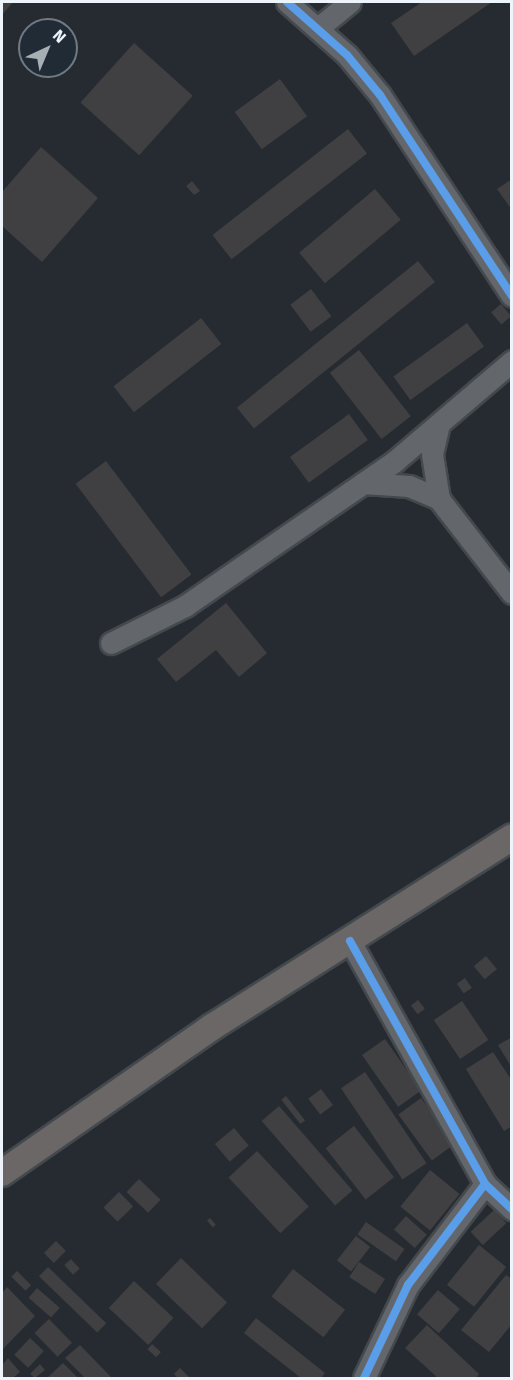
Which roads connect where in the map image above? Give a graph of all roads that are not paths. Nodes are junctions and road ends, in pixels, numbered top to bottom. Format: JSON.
{"nodes":[{"id":1,"x":287,"y":2,"type":"edge"},
{"id":2,"x":350,"y":2,"type":"edge"},
{"id":3,"x":318,"y":28,"type":"junction"},
{"id":4,"x":512,"y":296,"type":"edge"},
{"id":5,"x":512,"y":361,"type":"edge"},
{"id":6,"x":439,"y":424,"type":"junction"},
{"id":7,"x":363,"y":483,"type":"junction"},
{"id":8,"x":440,"y":499,"type":"junction"},
{"id":9,"x":512,"y":593,"type":"edge"},
{"id":10,"x":111,"y":643,"type":"dead end"},
{"id":11,"x":512,"y":837,"type":"edge"},
{"id":12,"x":350,"y":941,"type":"junction"},
{"id":13,"x":2,"y":1173,"type":"edge"},
{"id":14,"x":485,"y":1184,"type":"junction"},
{"id":15,"x":512,"y":1209,"type":"edge"},
{"id":16,"x":364,"y":1378,"type":"edge"}],
"edges":[{"from":1,"to":3,"type":"street"},
{"from":2,"to":3,"type":"street"},
{"from":3,"to":4,"type":"street"},
{"from":5,"to":6,"type":"street"},
{"from":6,"to":7,"type":"street"},
{"from":6,"to":8,"type":"street"},
{"from":7,"to":8,"type":"street"},
{"from":7,"to":10,"type":"street"},
{"from":8,"to":9,"type":"street"},
{"from":11,"to":12,"type":"main road"},
{"from":12,"to":13,"type":"main road"},
{"from":12,"to":14,"type":"street"},
{"from":14,"to":15,"type":"street"},
{"from":14,"to":16,"type":"street"}]}
